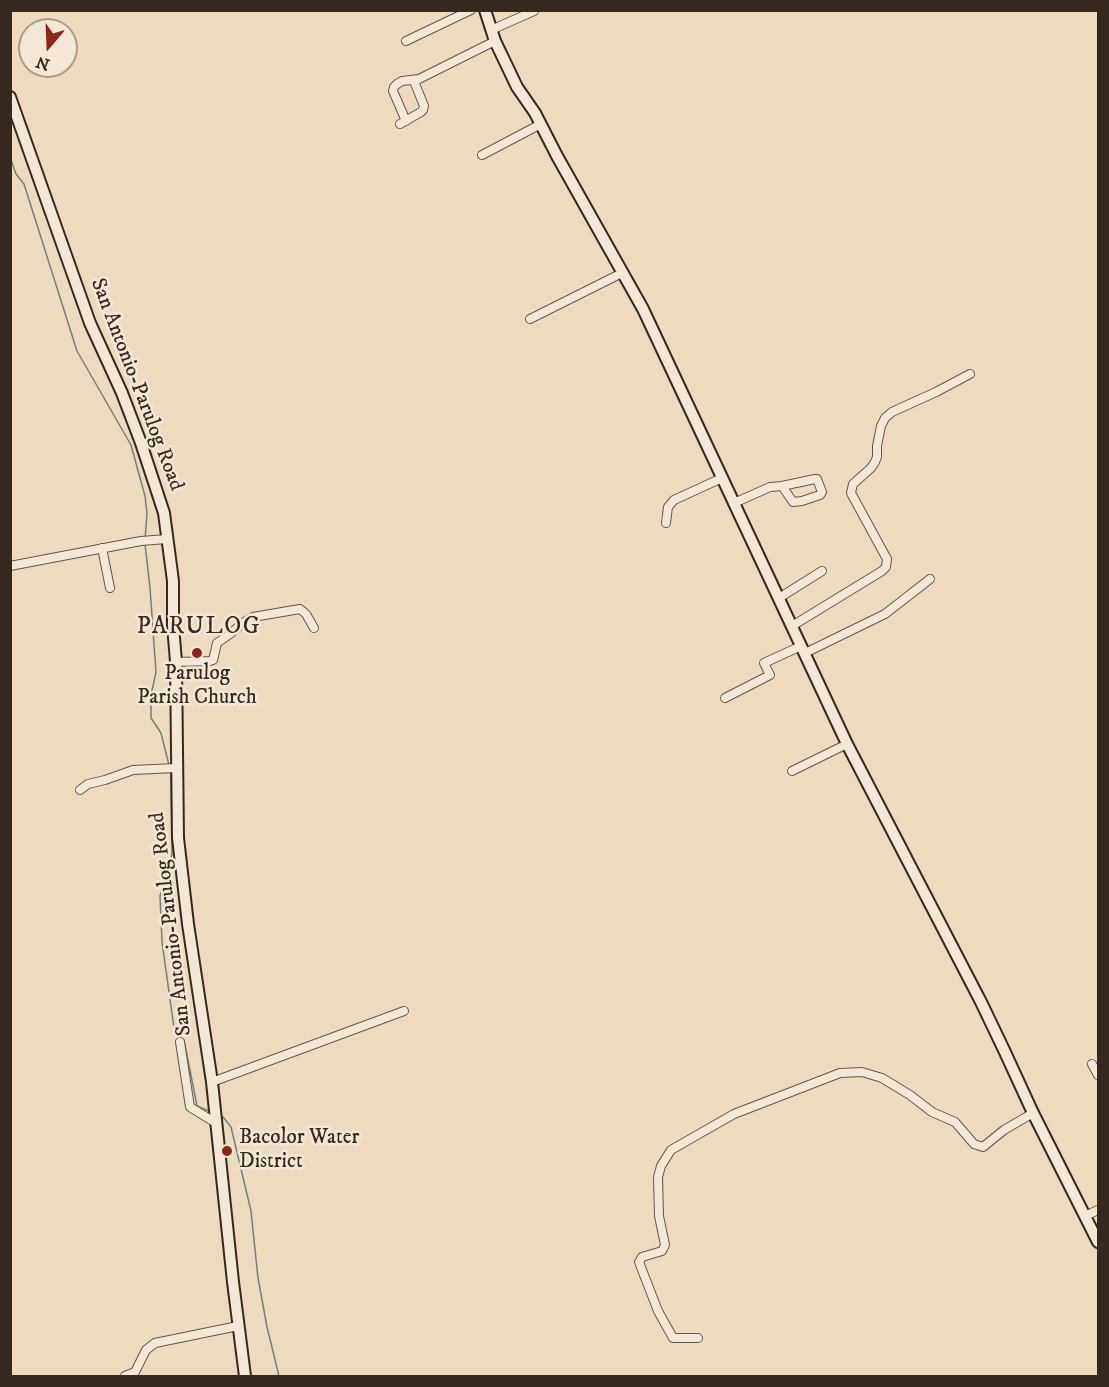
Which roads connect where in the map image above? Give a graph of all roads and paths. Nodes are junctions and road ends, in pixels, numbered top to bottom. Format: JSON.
{"nodes":[{"id":1,"x":471,"y":10,"type":"edge"},
{"id":2,"x":484,"y":10,"type":"edge"},
{"id":3,"x":534,"y":11,"type":"edge"},
{"id":4,"x":493,"y":35,"type":"junction"},
{"id":5,"x":406,"y":40,"type":"dead end"},
{"id":6,"x":414,"y":81,"type":"junction"},
{"id":7,"x":10,"y":97,"type":"edge"},
{"id":8,"x":541,"y":124,"type":"junction"},
{"id":9,"x":482,"y":155,"type":"dead end"},
{"id":10,"x":622,"y":273,"type":"junction"},
{"id":11,"x":530,"y":319,"type":"dead end"},
{"id":12,"x":970,"y":374,"type":"dead end"},
{"id":13,"x":722,"y":478,"type":"junction"},
{"id":14,"x":782,"y":486,"type":"junction"},
{"id":15,"x":734,"y":503,"type":"junction"},
{"id":16,"x":666,"y":523,"type":"dead end"},
{"id":17,"x":167,"y":539,"type":"junction"},
{"id":18,"x":102,"y":548,"type":"junction"},
{"id":19,"x":10,"y":566,"type":"edge"},
{"id":20,"x":822,"y":571,"type":"dead end"},
{"id":21,"x":930,"y":579,"type":"dead end"},
{"id":22,"x":110,"y":588,"type":"dead end"},
{"id":23,"x":779,"y":598,"type":"junction"},
{"id":24,"x":792,"y":626,"type":"junction"},
{"id":25,"x":314,"y":628,"type":"dead end"},
{"id":26,"x":803,"y":649,"type":"junction"},
{"id":27,"x":176,"y":662,"type":"junction"},
{"id":28,"x":725,"y":698,"type":"dead end"},
{"id":29,"x":847,"y":744,"type":"junction"},
{"id":30,"x":172,"y":768,"type":"junction"},
{"id":31,"x":792,"y":771,"type":"dead end"},
{"id":32,"x":80,"y":790,"type":"dead end"},
{"id":33,"x":404,"y":1011,"type":"dead end"},
{"id":34,"x":180,"y":1042,"type":"dead end"},
{"id":35,"x":1092,"y":1064,"type":"dead end"},
{"id":36,"x":1098,"y":1075,"type":"edge"},
{"id":37,"x":212,"y":1082,"type":"junction"},
{"id":38,"x":1032,"y":1113,"type":"junction"},
{"id":39,"x":216,"y":1123,"type":"junction"},
{"id":40,"x":1098,"y":1210,"type":"edge"},
{"id":41,"x":1085,"y":1216,"type":"junction"},
{"id":42,"x":1098,"y":1242,"type":"edge"},
{"id":43,"x":238,"y":1326,"type":"junction"},
{"id":44,"x":698,"y":1338,"type":"dead end"},
{"id":45,"x":125,"y":1377,"type":"edge"},
{"id":46,"x":245,"y":1377,"type":"edge"}],
"edges":[{"from":1,"to":5,"type":"street"},
{"from":2,"to":4,"type":"street"},
{"from":3,"to":4,"type":"street"},
{"from":4,"to":6,"type":"street"},
{"from":4,"to":8,"type":"street"},
{"from":6,"to":6,"type":"street"},
{"from":7,"to":17,"type":"street","name":"San Antonio-Parulog Road"},
{"from":8,"to":9,"type":"street"},
{"from":8,"to":10,"type":"street"},
{"from":10,"to":11,"type":"street"},
{"from":10,"to":13,"type":"street"},
{"from":12,"to":24,"type":"street"},
{"from":13,"to":15,"type":"street"},
{"from":13,"to":16,"type":"street"},
{"from":14,"to":14,"type":"street"},
{"from":14,"to":15,"type":"street"},
{"from":15,"to":23,"type":"street"},
{"from":17,"to":18,"type":"street"},
{"from":17,"to":27,"type":"street","name":"San Antonio-Parulog Road"},
{"from":18,"to":19,"type":"street"},
{"from":18,"to":22,"type":"street"},
{"from":20,"to":23,"type":"street"},
{"from":21,"to":26,"type":"street"},
{"from":23,"to":24,"type":"street"},
{"from":24,"to":26,"type":"street"},
{"from":25,"to":27,"type":"street"},
{"from":26,"to":28,"type":"street"},
{"from":26,"to":29,"type":"street"},
{"from":27,"to":30,"type":"street","name":"San Antonio-Parulog Road"},
{"from":29,"to":31,"type":"street"},
{"from":29,"to":38,"type":"street"},
{"from":30,"to":32,"type":"street"},
{"from":30,"to":37,"type":"street","name":"San Antonio-Parulog Road"},
{"from":33,"to":37,"type":"street"},
{"from":34,"to":39,"type":"street"},
{"from":35,"to":36,"type":"street"},
{"from":37,"to":39,"type":"street","name":"San Antonio-Parulog Road"},
{"from":38,"to":41,"type":"street"},
{"from":38,"to":44,"type":"street"},
{"from":39,"to":43,"type":"street","name":"San Antonio-Parulog Road"},
{"from":40,"to":41,"type":"street"},
{"from":41,"to":42,"type":"street"},
{"from":43,"to":45,"type":"street"},
{"from":43,"to":46,"type":"street","name":"San Antonio-Parulog Road"}]}
